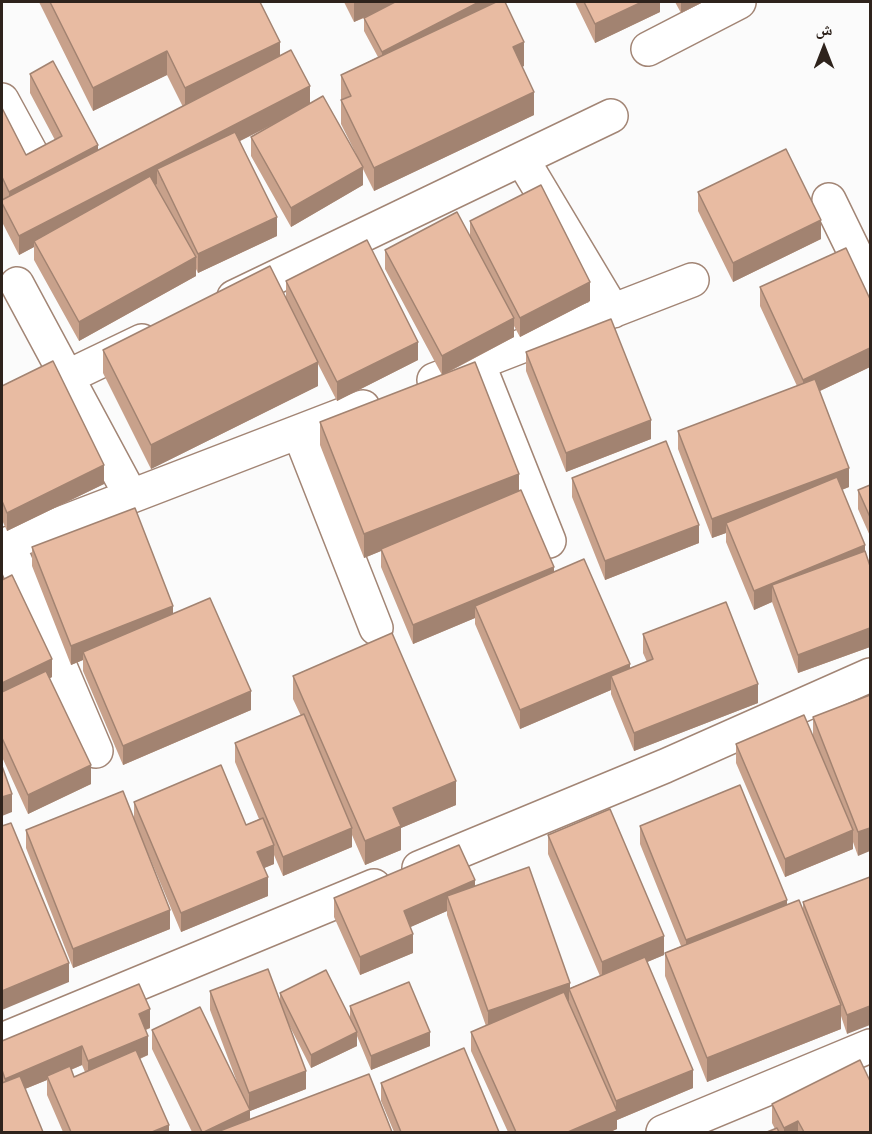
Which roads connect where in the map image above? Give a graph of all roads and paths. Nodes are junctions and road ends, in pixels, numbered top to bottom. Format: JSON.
{"nodes":[{"id":1,"x":739,"y":2,"type":"edge"},
{"id":2,"x":648,"y":49,"type":"dead end"},
{"id":3,"x":2,"y":100,"type":"edge"},
{"id":4,"x":611,"y":116,"type":"dead end"},
{"id":5,"x":522,"y":159,"type":"junction"},
{"id":6,"x":38,"y":166,"type":"edge"},
{"id":7,"x":830,"y":200,"type":"dead end"},
{"id":8,"x":692,"y":280,"type":"dead end"},
{"id":9,"x":17,"y":284,"type":"dead end"},
{"id":10,"x":870,"y":284,"type":"edge"},
{"id":11,"x":204,"y":311,"type":"edge"},
{"id":12,"x":613,"y":311,"type":"junction"},
{"id":13,"x":173,"y":326,"type":"edge"},
{"id":14,"x":478,"y":363,"type":"junction"},
{"id":15,"x":67,"y":377,"type":"junction"},
{"id":16,"x":299,"y":432,"type":"junction"},
{"id":17,"x":131,"y":496,"type":"junction"},
{"id":18,"x":549,"y":541,"type":"dead end"},
{"id":19,"x":4,"y":545,"type":"edge"},
{"id":20,"x":376,"y":628,"type":"dead end"},
{"id":21,"x":870,"y":675,"type":"edge"},
{"id":22,"x":96,"y":752,"type":"dead end"},
{"id":23,"x":2,"y":1040,"type":"edge"},
{"id":24,"x":870,"y":1046,"type":"edge"},
{"id":25,"x":663,"y":1132,"type":"edge"}],
"edges":[{"from":1,"to":2,"type":"street"},
{"from":3,"to":6,"type":"street"},
{"from":4,"to":5,"type":"street"},
{"from":5,"to":11,"type":"street"},
{"from":5,"to":12,"type":"street"},
{"from":7,"to":10,"type":"street"},
{"from":8,"to":12,"type":"street"},
{"from":9,"to":15,"type":"street"},
{"from":12,"to":14,"type":"street"},
{"from":13,"to":15,"type":"street"},
{"from":14,"to":16,"type":"street"},
{"from":14,"to":18,"type":"street"},
{"from":15,"to":17,"type":"street"},
{"from":16,"to":17,"type":"street"},
{"from":16,"to":20,"type":"street"},
{"from":17,"to":19,"type":"street"},
{"from":19,"to":22,"type":"street"},
{"from":21,"to":23,"type":"street"},
{"from":24,"to":25,"type":"street"}]}
